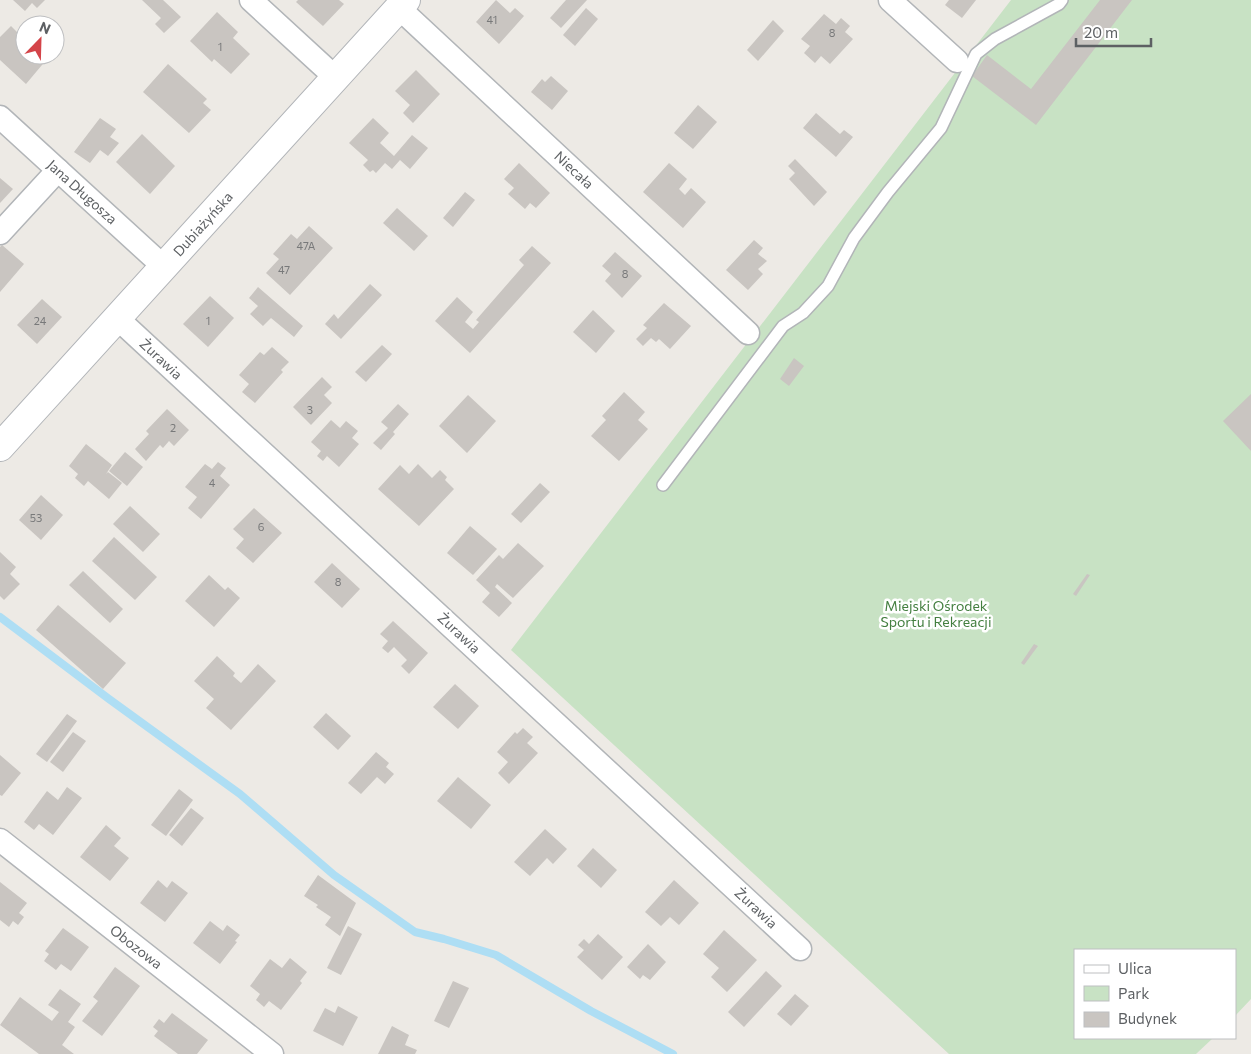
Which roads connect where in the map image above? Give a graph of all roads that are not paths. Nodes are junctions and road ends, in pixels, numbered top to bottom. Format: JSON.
{"nodes":[{"id":1,"x":251,"y":0,"type":"edge"},
{"id":2,"x":890,"y":0,"type":"edge"},
{"id":3,"x":1062,"y":0,"type":"edge"},
{"id":4,"x":402,"y":4,"type":"edge"},
{"id":5,"x":957,"y":61,"type":"dead end"},
{"id":6,"x":336,"y":78,"type":"junction"},
{"id":7,"x":0,"y":116,"type":"edge"},
{"id":8,"x":58,"y":170,"type":"junction"},
{"id":9,"x":0,"y":233,"type":"edge"},
{"id":10,"x":164,"y":267,"type":"junction"},
{"id":11,"x":117,"y":318,"type":"junction"},
{"id":12,"x":748,"y":333,"type":"dead end"},
{"id":13,"x":0,"y":448,"type":"edge"},
{"id":14,"x":662,"y":486,"type":"dead end"},
{"id":15,"x":0,"y":840,"type":"edge"},
{"id":16,"x":800,"y":949,"type":"dead end"},
{"id":17,"x":272,"y":1054,"type":"edge"}],
"edges":[{"from":1,"to":6,"type":"street"},
{"from":2,"to":5,"type":"street"},
{"from":3,"to":14,"type":"lane"},
{"from":4,"to":6,"type":"street","name":"Dubiażyńska"},
{"from":4,"to":12,"type":"street","name":"Niecała"},
{"from":6,"to":10,"type":"street","name":"Dubiażyńska"},
{"from":7,"to":8,"type":"street","name":"Jana Długosza"},
{"from":8,"to":9,"type":"street"},
{"from":8,"to":10,"type":"street","name":"Jana Długosza"},
{"from":10,"to":11,"type":"street","name":"Dubiażyńska"},
{"from":11,"to":13,"type":"street","name":"Dubiażyńska"},
{"from":11,"to":16,"type":"street","name":"Żurawia"},
{"from":15,"to":17,"type":"street","name":"Obozowa"}]}
